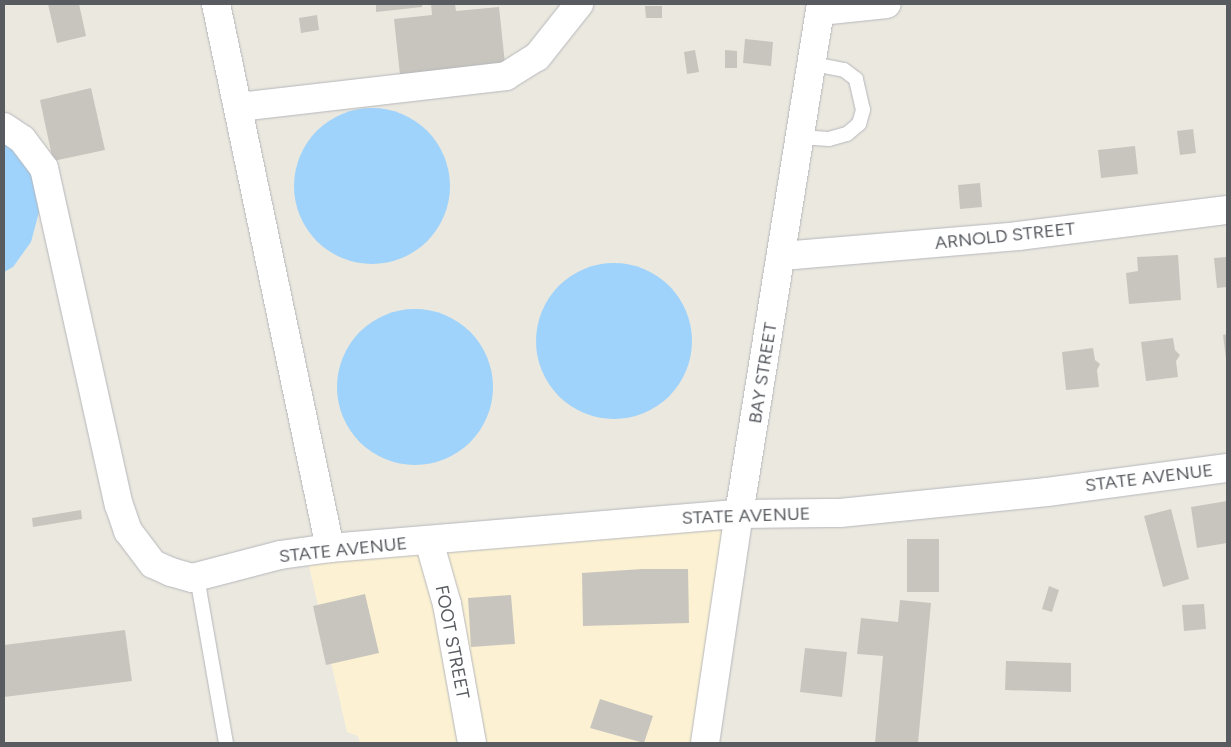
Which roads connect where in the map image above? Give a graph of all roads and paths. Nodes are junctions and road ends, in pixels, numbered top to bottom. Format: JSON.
{"nodes":[{"id":1,"x":216,"y":4,"type":"edge"},
{"id":2,"x":579,"y":4,"type":"edge"},
{"id":3,"x":887,"y":4,"type":"edge"},
{"id":4,"x":820,"y":8,"type":"edge"},
{"id":5,"x":812,"y":64,"type":"junction"},
{"id":6,"x":239,"y":108,"type":"junction"},
{"id":7,"x":4,"y":127,"type":"edge"},
{"id":8,"x":800,"y":136,"type":"junction"},
{"id":9,"x":1227,"y":210,"type":"edge"},
{"id":10,"x":782,"y":256,"type":"junction"},
{"id":11,"x":1227,"y":468,"type":"edge"},
{"id":12,"x":739,"y":514,"type":"junction"},
{"id":13,"x":429,"y":541,"type":"junction"},
{"id":14,"x":330,"y":548,"type":"junction"},
{"id":15,"x":197,"y":577,"type":"junction"},
{"id":16,"x":226,"y":743,"type":"edge"},
{"id":17,"x":472,"y":743,"type":"edge"},
{"id":18,"x":705,"y":743,"type":"edge"}],
"edges":[{"from":1,"to":6,"type":"street"},
{"from":2,"to":6,"type":"street"},
{"from":3,"to":4,"type":"street"},
{"from":4,"to":5,"type":"street","name":"BAY STREET"},
{"from":5,"to":8,"type":"street","name":"BAY STREET"},
{"from":5,"to":8,"type":"lane"},
{"from":6,"to":14,"type":"street"},
{"from":7,"to":15,"type":"street"},
{"from":8,"to":10,"type":"street","name":"BAY STREET"},
{"from":9,"to":10,"type":"street","name":"ARNOLD STREET"},
{"from":10,"to":12,"type":"street","name":"BAY STREET"},
{"from":11,"to":12,"type":"street","name":"STATE AVENUE"},
{"from":12,"to":13,"type":"street","name":"STATE AVENUE"},
{"from":12,"to":18,"type":"street","name":"BAY STREET"},
{"from":13,"to":14,"type":"street","name":"STATE AVENUE"},
{"from":13,"to":17,"type":"street","name":"FOOT STREET"},
{"from":14,"to":15,"type":"street","name":"STATE AVENUE"},
{"from":15,"to":16,"type":"lane"}]}
